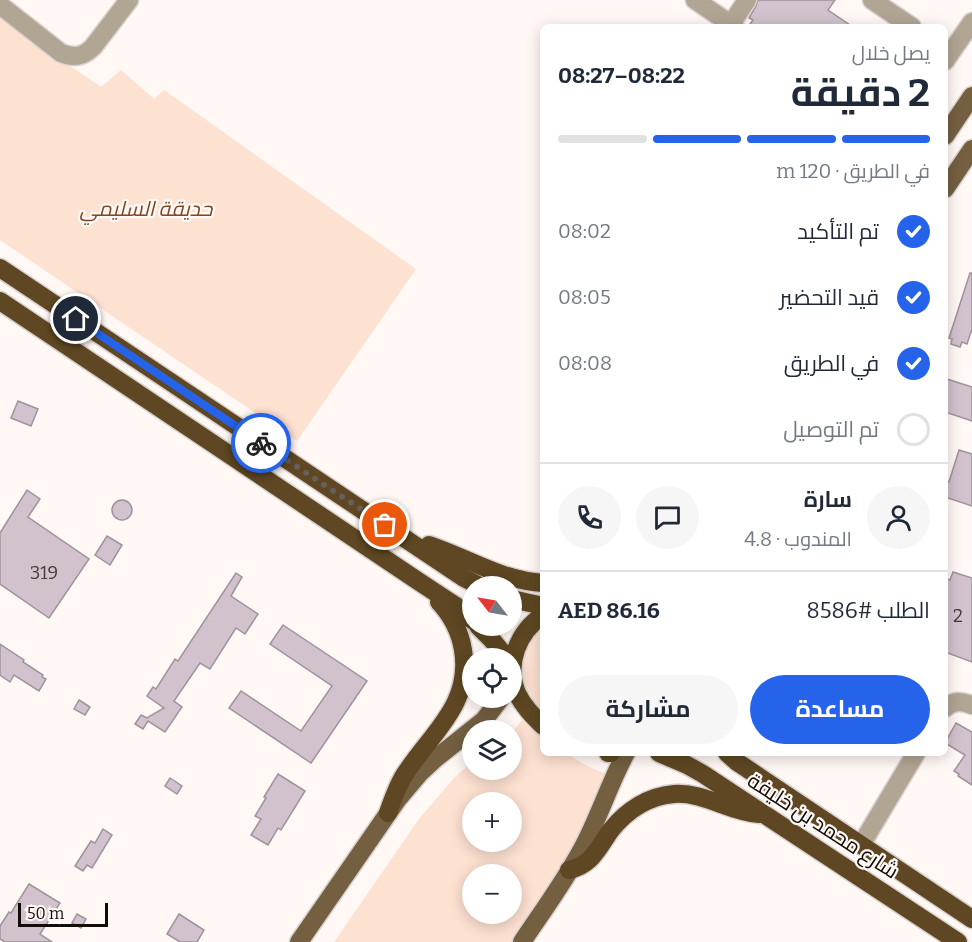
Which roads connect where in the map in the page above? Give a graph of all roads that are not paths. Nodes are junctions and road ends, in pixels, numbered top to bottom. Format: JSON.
{"nodes":[{"id":1,"x":129,"y":0,"type":"edge"},
{"id":2,"x":695,"y":0,"type":"edge"},
{"id":3,"x":747,"y":0,"type":"edge"},
{"id":4,"x":872,"y":0,"type":"edge"},
{"id":5,"x":0,"y":5,"type":"edge"},
{"id":6,"x":972,"y":22,"type":"edge"},
{"id":7,"x":731,"y":24,"type":"edge"},
{"id":8,"x":734,"y":24,"type":"edge"},
{"id":9,"x":908,"y":24,"type":"edge"},
{"id":10,"x":948,"y":54,"type":"edge"},
{"id":11,"x":972,"y":96,"type":"edge"},
{"id":12,"x":948,"y":132,"type":"edge"},
{"id":13,"x":972,"y":133,"type":"edge"},
{"id":14,"x":972,"y":149,"type":"edge"},
{"id":15,"x":960,"y":167,"type":"junction"},
{"id":16,"x":948,"y":185,"type":"edge"},
{"id":17,"x":0,"y":268,"type":"edge"},
{"id":18,"x":0,"y":301,"type":"edge"},
{"id":19,"x":404,"y":538,"type":"junction"},
{"id":20,"x":462,"y":577,"type":"edge"},
{"id":21,"x":421,"y":583,"type":"junction"},
{"id":22,"x":540,"y":583,"type":"edge"},
{"id":23,"x":522,"y":601,"type":"edge"},
{"id":24,"x":540,"y":605,"type":"edge"},
{"id":25,"x":462,"y":611,"type":"edge"},
{"id":26,"x":540,"y":617,"type":"edge"},
{"id":27,"x":488,"y":636,"type":"edge"},
{"id":28,"x":497,"y":648,"type":"edge"},
{"id":29,"x":516,"y":648,"type":"edge"},
{"id":30,"x":522,"y":700,"type":"edge"},
{"id":31,"x":972,"y":705,"type":"edge"},
{"id":32,"x":948,"y":706,"type":"edge"},
{"id":33,"x":493,"y":708,"type":"edge"},
{"id":34,"x":540,"y":723,"type":"edge"},
{"id":35,"x":625,"y":756,"type":"edge"},
{"id":36,"x":666,"y":756,"type":"edge"},
{"id":37,"x":730,"y":756,"type":"edge"},
{"id":38,"x":914,"y":756,"type":"edge"},
{"id":39,"x":388,"y":813,"type":"junction"},
{"id":40,"x":766,"y":815,"type":"junction"},
{"id":41,"x":861,"y":845,"type":"junction"},
{"id":42,"x":569,"y":870,"type":"junction"},
{"id":43,"x":964,"y":907,"type":"edge"},
{"id":44,"x":972,"y":919,"type":"edge"},
{"id":45,"x":299,"y":942,"type":"edge"},
{"id":46,"x":522,"y":942,"type":"edge"},
{"id":47,"x":958,"y":942,"type":"edge"}],
"edges":[{"from":1,"to":5,"type":"street"},
{"from":2,"to":7,"type":"street"},
{"from":3,"to":8,"type":"street"},
{"from":4,"to":9,"type":"street"},
{"from":6,"to":10,"type":"street"},
{"from":11,"to":12,"type":"main road"},
{"from":13,"to":15,"type":"main road"},
{"from":14,"to":15,"type":"main road"},
{"from":15,"to":16,"type":"main road"},
{"from":17,"to":19,"type":"highway"},
{"from":18,"to":21,"type":"highway"},
{"from":19,"to":20,"type":"highway"},
{"from":19,"to":22,"type":"highway"},
{"from":21,"to":25,"type":"highway"},
{"from":21,"to":39,"type":"highway"},
{"from":23,"to":24,"type":"highway"},
{"from":26,"to":29,"type":"highway"},
{"from":27,"to":28,"type":"highway"},
{"from":30,"to":34,"type":"highway"},
{"from":31,"to":32,"type":"street"},
{"from":33,"to":39,"type":"main road"},
{"from":35,"to":42,"type":"main road"},
{"from":36,"to":40,"type":"highway","name":"شارع محمد بن خليفة"},
{"from":37,"to":41,"type":"highway","name":"شارع محمد بن خليفة"},
{"from":38,"to":41,"type":"street"},
{"from":39,"to":45,"type":"main road"},
{"from":40,"to":42,"type":"highway"},
{"from":40,"to":47,"type":"highway","name":"شارع محمد بن خليفة"},
{"from":41,"to":43,"type":"highway","name":"شارع محمد بن خليفة"},
{"from":42,"to":46,"type":"main road"},
{"from":43,"to":44,"type":"highway","name":"شارع محمد بن خليفة"}]}
